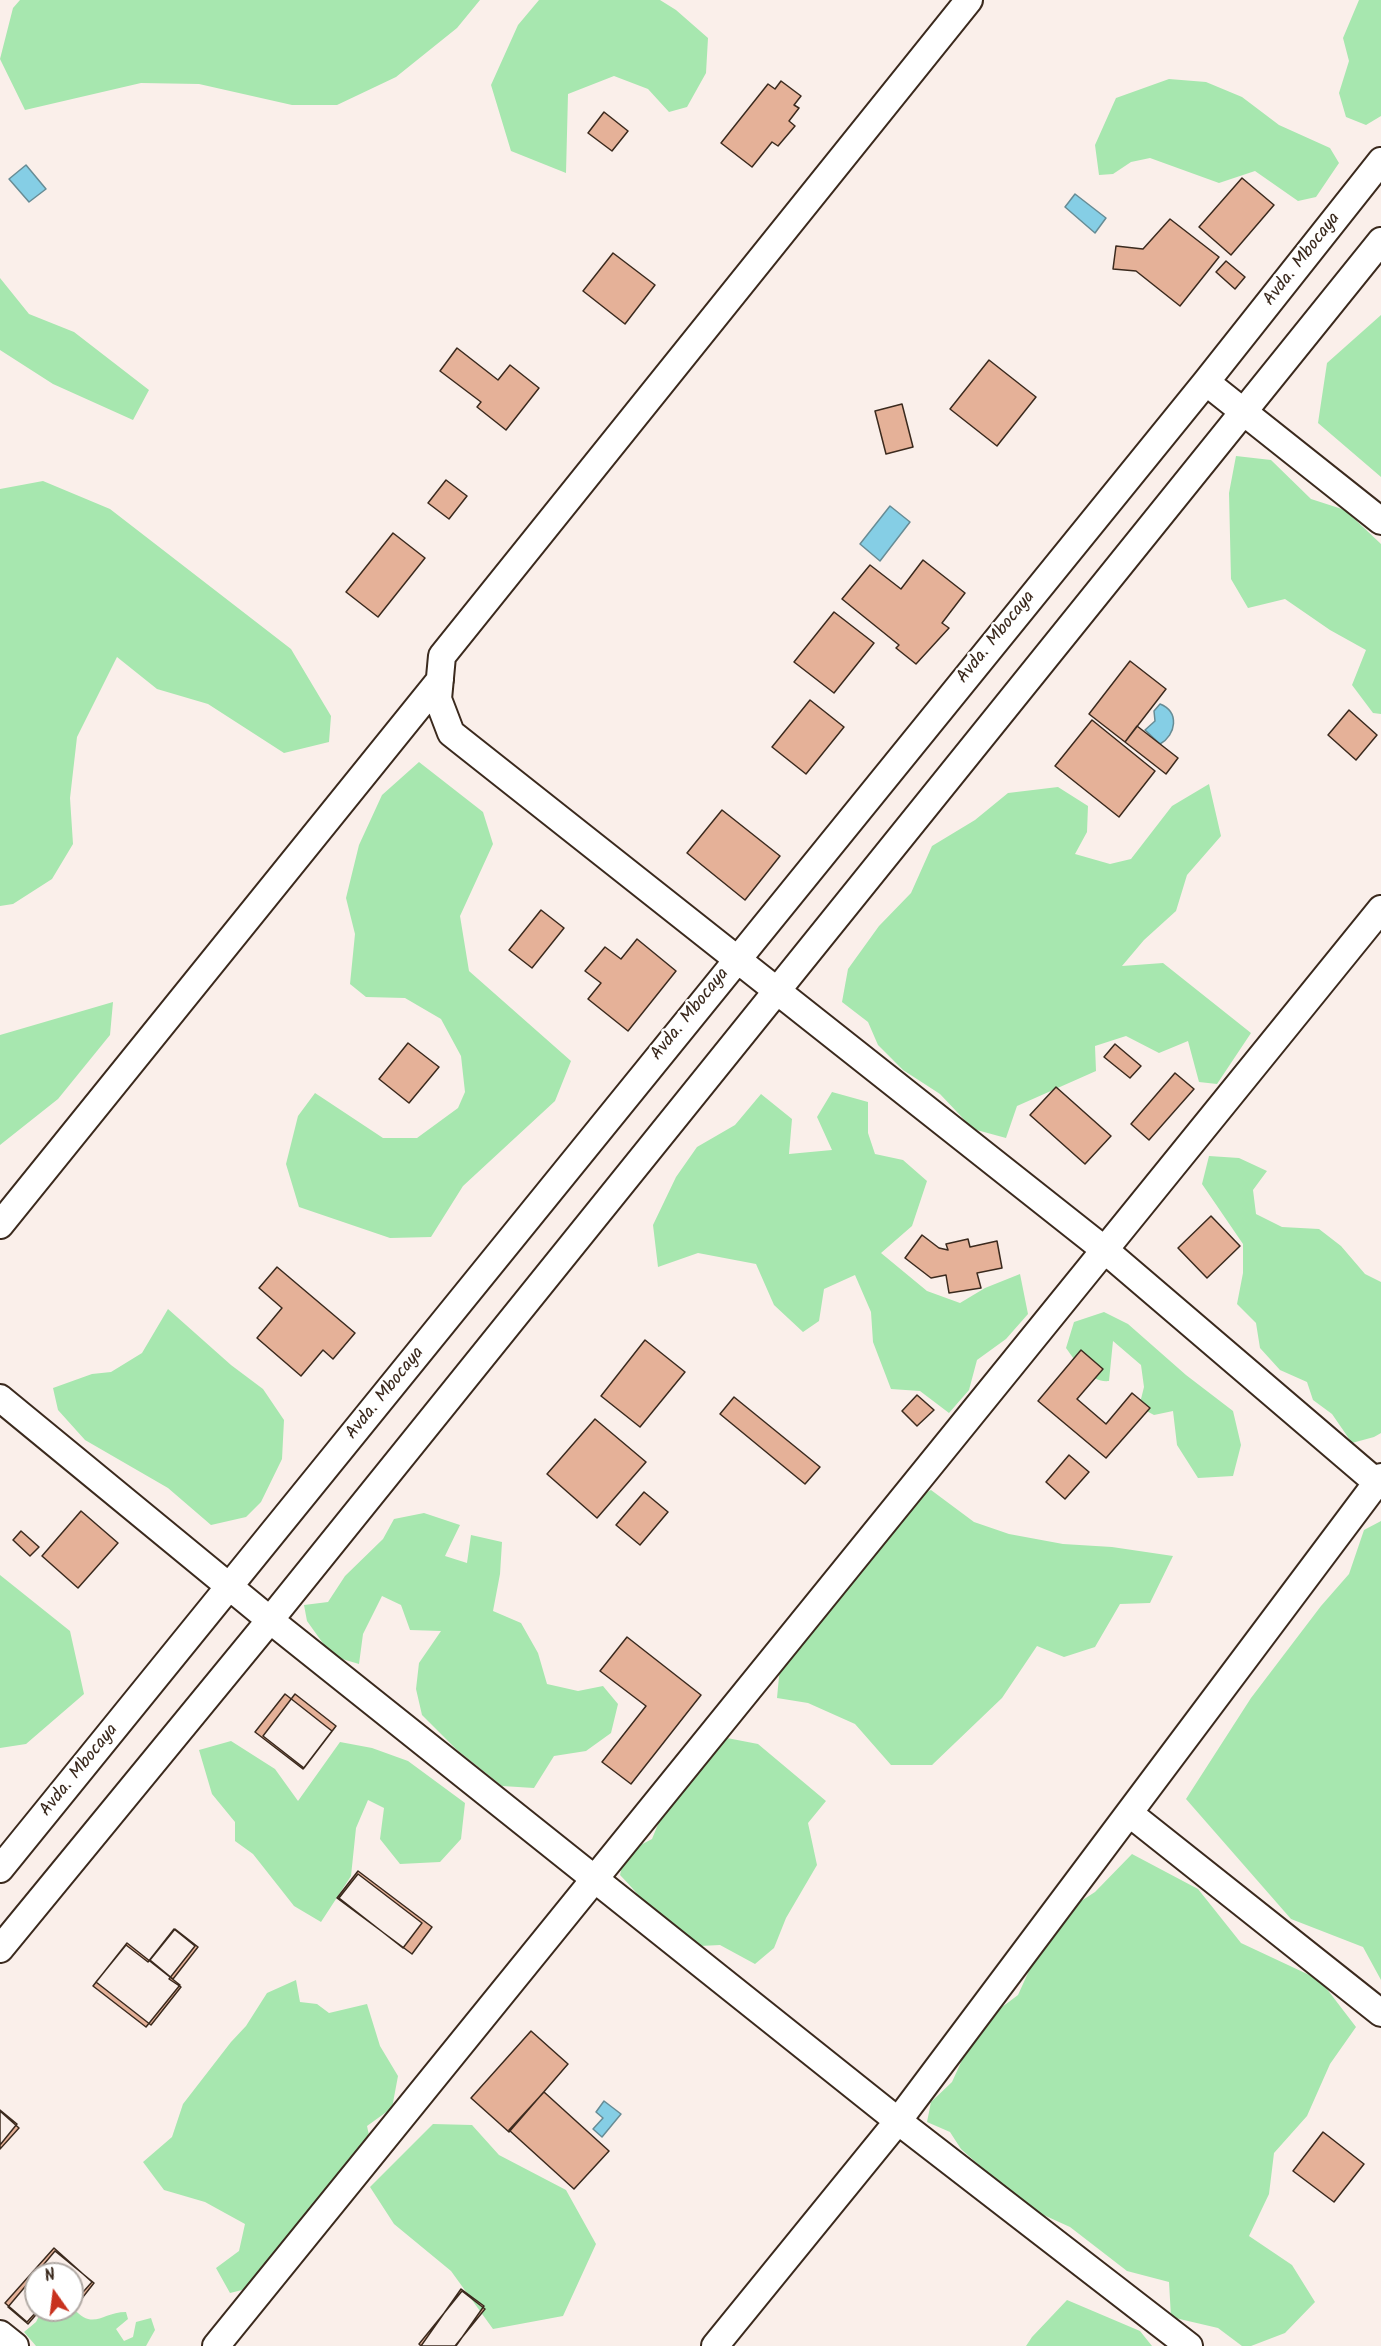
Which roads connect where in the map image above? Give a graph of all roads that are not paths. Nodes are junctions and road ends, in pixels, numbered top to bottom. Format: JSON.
{"nodes":[{"id":1,"x":969,"y":0,"type":"edge"},
{"id":2,"x":1381,"y":161,"type":"edge"},
{"id":3,"x":1381,"y":241,"type":"edge"},
{"id":4,"x":1206,"y":382,"type":"junction"},
{"id":5,"x":1245,"y":411,"type":"junction"},
{"id":6,"x":1381,"y":521,"type":"edge"},
{"id":7,"x":440,"y":680,"type":"junction"},
{"id":8,"x":1381,"y":909,"type":"edge"},
{"id":9,"x":737,"y":958,"type":"junction"},
{"id":10,"x":777,"y":992,"type":"junction"},
{"id":11,"x":0,"y":1225,"type":"edge"},
{"id":12,"x":1106,"y":1251,"type":"junction"},
{"id":13,"x":0,"y":1398,"type":"edge"},
{"id":14,"x":1380,"y":1482,"type":"edge"},
{"id":15,"x":231,"y":1586,"type":"junction"},
{"id":16,"x":270,"y":1620,"type":"junction"},
{"id":17,"x":1129,"y":1813,"type":"junction"},
{"id":18,"x":0,"y":1869,"type":"edge"},
{"id":19,"x":595,"y":1879,"type":"junction"},
{"id":20,"x":0,"y":1949,"type":"edge"},
{"id":21,"x":1381,"y":2013,"type":"edge"},
{"id":22,"x":898,"y":2121,"type":"junction"},
{"id":23,"x":0,"y":2334,"type":"edge"},
{"id":24,"x":15,"y":2346,"type":"edge"},
{"id":25,"x":216,"y":2346,"type":"edge"},
{"id":26,"x":715,"y":2346,"type":"edge"},
{"id":27,"x":1189,"y":2346,"type":"edge"}],
"edges":[{"from":1,"to":7,"type":"street"},
{"from":2,"to":4,"type":"street","name":"Avda. Mbocaya"},
{"from":3,"to":5,"type":"street"},
{"from":4,"to":5,"type":"street"},
{"from":4,"to":9,"type":"street","name":"Avda. Mbocaya"},
{"from":5,"to":6,"type":"street"},
{"from":5,"to":10,"type":"street"},
{"from":7,"to":9,"type":"street"},
{"from":7,"to":11,"type":"street"},
{"from":8,"to":12,"type":"street"},
{"from":9,"to":10,"type":"street"},
{"from":9,"to":15,"type":"street","name":"Avda. Mbocaya"},
{"from":10,"to":12,"type":"street"},
{"from":10,"to":16,"type":"street"},
{"from":12,"to":14,"type":"street"},
{"from":12,"to":19,"type":"street"},
{"from":13,"to":15,"type":"street"},
{"from":14,"to":17,"type":"street"},
{"from":15,"to":16,"type":"street"},
{"from":15,"to":18,"type":"street","name":"Avda. Mbocaya"},
{"from":16,"to":19,"type":"street"},
{"from":16,"to":20,"type":"street"},
{"from":17,"to":21,"type":"street"},
{"from":17,"to":22,"type":"street"},
{"from":19,"to":22,"type":"street"},
{"from":19,"to":25,"type":"street"},
{"from":22,"to":26,"type":"street"},
{"from":22,"to":27,"type":"street"},
{"from":23,"to":24,"type":"street"}]}
